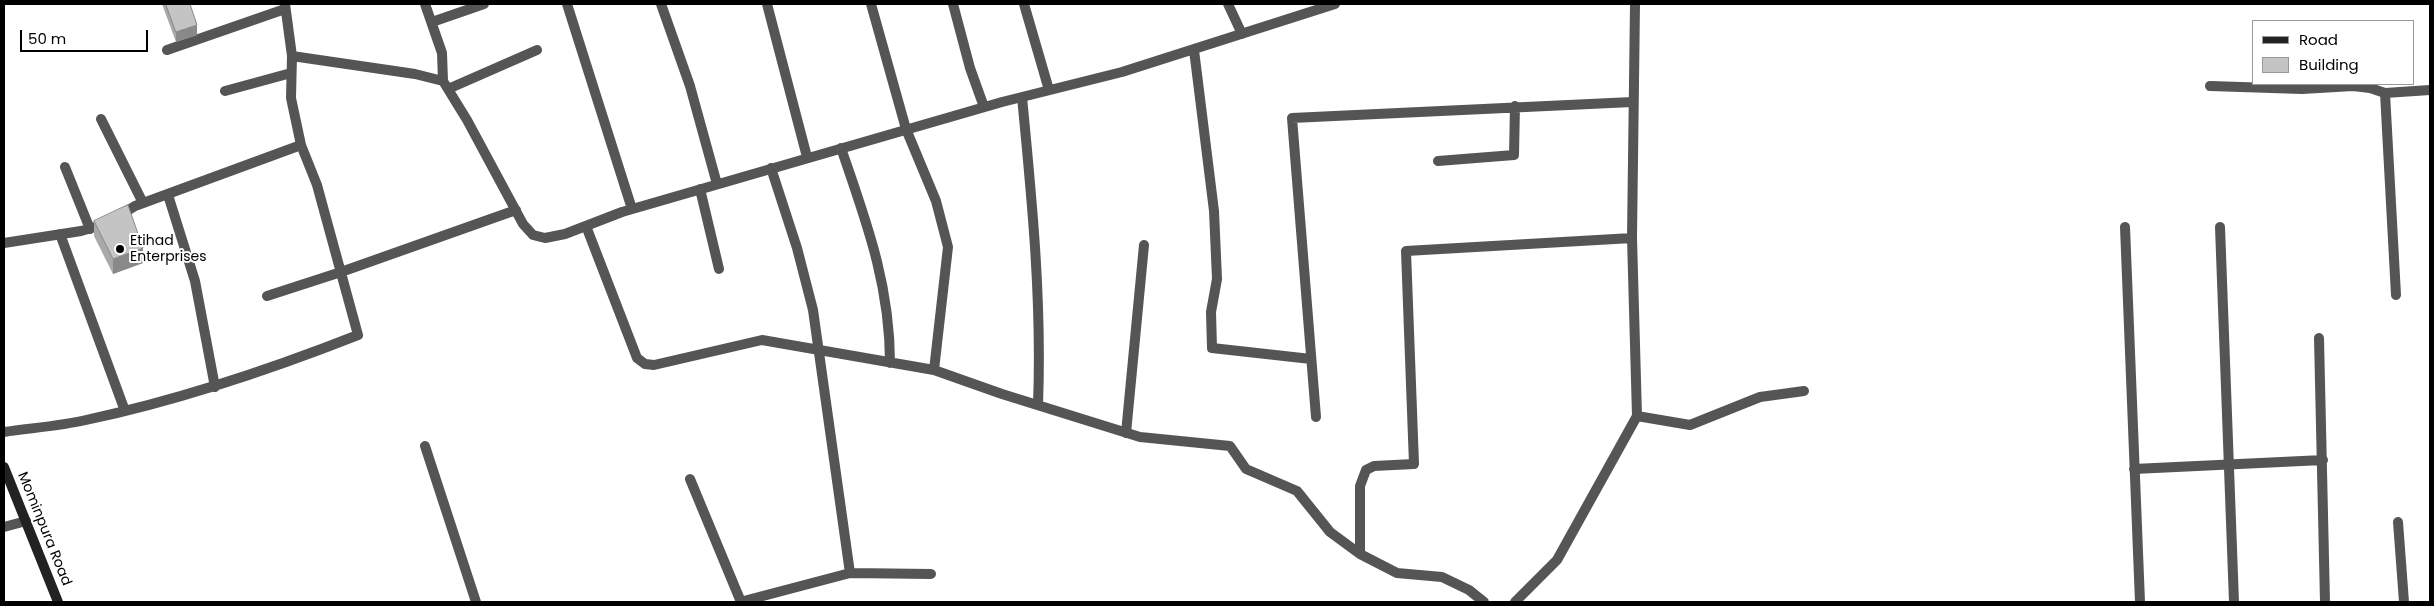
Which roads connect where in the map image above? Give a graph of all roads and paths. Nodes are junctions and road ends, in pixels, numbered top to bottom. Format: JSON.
{"nodes":[{"id":1,"x":425,"y":4,"type":"edge"},
{"id":2,"x":484,"y":4,"type":"edge"},
{"id":3,"x":566,"y":4,"type":"edge"},
{"id":4,"x":661,"y":4,"type":"edge"},
{"id":5,"x":767,"y":4,"type":"edge"},
{"id":6,"x":871,"y":4,"type":"edge"},
{"id":7,"x":953,"y":4,"type":"edge"},
{"id":8,"x":1024,"y":4,"type":"edge"},
{"id":9,"x":1228,"y":4,"type":"edge"},
{"id":10,"x":1335,"y":4,"type":"edge"},
{"id":11,"x":1635,"y":4,"type":"edge"},
{"id":12,"x":285,"y":6,"type":"edge"},
{"id":13,"x":1314,"y":6,"type":"edge"},
{"id":14,"x":432,"y":22,"type":"junction"},
{"id":15,"x":1242,"y":34,"type":"junction"},
{"id":16,"x":167,"y":50,"type":"dead end"},
{"id":17,"x":537,"y":50,"type":"dead end"},
{"id":18,"x":1194,"y":50,"type":"junction"},
{"id":19,"x":292,"y":56,"type":"junction"},
{"id":20,"x":291,"y":73,"type":"junction"},
{"id":21,"x":445,"y":85,"type":"junction"},
{"id":22,"x":2210,"y":86,"type":"dead end"},
{"id":23,"x":1049,"y":90,"type":"junction"},
{"id":24,"x":2430,"y":90,"type":"edge"},
{"id":25,"x":226,"y":91,"type":"dead end"},
{"id":26,"x":2385,"y":93,"type":"junction"},
{"id":27,"x":1022,"y":97,"type":"junction"},
{"id":28,"x":1632,"y":102,"type":"junction"},
{"id":29,"x":1515,"y":106,"type":"junction"},
{"id":30,"x":984,"y":107,"type":"junction"},
{"id":31,"x":101,"y":119,"type":"dead end"},
{"id":32,"x":906,"y":129,"type":"junction"},
{"id":33,"x":301,"y":145,"type":"junction"},
{"id":34,"x":841,"y":148,"type":"junction"},
{"id":35,"x":806,"y":157,"type":"junction"},
{"id":36,"x":1438,"y":161,"type":"dead end"},
{"id":37,"x":65,"y":167,"type":"dead end"},
{"id":38,"x":771,"y":168,"type":"junction"},
{"id":39,"x":717,"y":184,"type":"junction"},
{"id":40,"x":700,"y":189,"type":"junction"},
{"id":41,"x":168,"y":195,"type":"junction"},
{"id":42,"x":142,"y":204,"type":"junction"},
{"id":43,"x":632,"y":209,"type":"junction"},
{"id":44,"x":516,"y":210,"type":"junction"},
{"id":45,"x":586,"y":226,"type":"junction"},
{"id":46,"x":2125,"y":227,"type":"dead end"},
{"id":47,"x":2220,"y":227,"type":"dead end"},
{"id":48,"x":90,"y":229,"type":"junction"},
{"id":49,"x":60,"y":234,"type":"junction"},
{"id":50,"x":1632,"y":238,"type":"junction"},
{"id":51,"x":4,"y":243,"type":"edge"},
{"id":52,"x":1144,"y":245,"type":"dead end"},
{"id":53,"x":719,"y":269,"type":"dead end"},
{"id":54,"x":341,"y":272,"type":"junction"},
{"id":55,"x":2396,"y":295,"type":"dead end"},
{"id":56,"x":267,"y":296,"type":"dead end"},
{"id":57,"x":2319,"y":338,"type":"dead end"},
{"id":58,"x":819,"y":351,"type":"junction"},
{"id":59,"x":1311,"y":358,"type":"junction"},
{"id":60,"x":890,"y":362,"type":"junction"},
{"id":61,"x":934,"y":370,"type":"junction"},
{"id":62,"x":215,"y":387,"type":"junction"},
{"id":63,"x":1804,"y":391,"type":"dead end"},
{"id":64,"x":1038,"y":405,"type":"junction"},
{"id":65,"x":125,"y":411,"type":"junction"},
{"id":66,"x":1637,"y":416,"type":"junction"},
{"id":67,"x":1316,"y":417,"type":"dead end"},
{"id":68,"x":4,"y":432,"type":"edge"},
{"id":69,"x":1126,"y":433,"type":"junction"},
{"id":70,"x":425,"y":446,"type":"dead end"},
{"id":71,"x":2323,"y":460,"type":"junction"},
{"id":72,"x":2229,"y":464,"type":"junction"},
{"id":73,"x":4,"y":467,"type":"edge"},
{"id":74,"x":2134,"y":469,"type":"junction"},
{"id":75,"x":690,"y":479,"type":"dead end"},
{"id":76,"x":26,"y":521,"type":"junction"},
{"id":77,"x":2398,"y":522,"type":"dead end"},
{"id":78,"x":4,"y":527,"type":"edge"},
{"id":79,"x":1360,"y":554,"type":"junction"},
{"id":80,"x":850,"y":573,"type":"junction"},
{"id":81,"x":931,"y":574,"type":"dead end"},
{"id":82,"x":58,"y":602,"type":"edge"},
{"id":83,"x":476,"y":602,"type":"edge"},
{"id":84,"x":741,"y":602,"type":"edge"},
{"id":85,"x":1484,"y":602,"type":"edge"},
{"id":86,"x":1515,"y":602,"type":"edge"},
{"id":87,"x":2140,"y":602,"type":"edge"},
{"id":88,"x":2234,"y":602,"type":"edge"},
{"id":89,"x":2325,"y":602,"type":"edge"},
{"id":90,"x":2404,"y":602,"type":"edge"}],
"edges":[{"from":1,"to":14,"type":"street"},
{"from":2,"to":14,"type":"street"},
{"from":3,"to":43,"type":"street"},
{"from":4,"to":39,"type":"street"},
{"from":5,"to":35,"type":"street"},
{"from":6,"to":32,"type":"street"},
{"from":7,"to":30,"type":"street"},
{"from":8,"to":23,"type":"street"},
{"from":9,"to":15,"type":"street"},
{"from":10,"to":13,"type":"street"},
{"from":11,"to":28,"type":"street"},
{"from":12,"to":16,"type":"street"},
{"from":12,"to":19,"type":"street"},
{"from":13,"to":15,"type":"street"},
{"from":14,"to":21,"type":"street"},
{"from":15,"to":18,"type":"street"},
{"from":17,"to":21,"type":"street"},
{"from":18,"to":23,"type":"street"},
{"from":18,"to":59,"type":"street"},
{"from":19,"to":20,"type":"street"},
{"from":19,"to":21,"type":"street"},
{"from":20,"to":25,"type":"street"},
{"from":20,"to":33,"type":"street"},
{"from":21,"to":44,"type":"street"},
{"from":22,"to":26,"type":"street"},
{"from":23,"to":27,"type":"street"},
{"from":24,"to":26,"type":"street"},
{"from":26,"to":55,"type":"street"},
{"from":27,"to":30,"type":"street"},
{"from":27,"to":64,"type":"street"},
{"from":28,"to":29,"type":"street"},
{"from":28,"to":50,"type":"street"},
{"from":29,"to":36,"type":"street"},
{"from":29,"to":59,"type":"street"},
{"from":30,"to":32,"type":"street"},
{"from":31,"to":42,"type":"street"},
{"from":32,"to":34,"type":"street"},
{"from":32,"to":61,"type":"street"},
{"from":33,"to":41,"type":"street"},
{"from":33,"to":54,"type":"street"},
{"from":34,"to":35,"type":"street"},
{"from":34,"to":60,"type":"street"},
{"from":35,"to":38,"type":"street"},
{"from":37,"to":48,"type":"street"},
{"from":38,"to":39,"type":"street"},
{"from":38,"to":58,"type":"street"},
{"from":39,"to":40,"type":"street"},
{"from":40,"to":43,"type":"street"},
{"from":40,"to":53,"type":"street"},
{"from":41,"to":42,"type":"street"},
{"from":41,"to":62,"type":"street"},
{"from":42,"to":48,"type":"street"},
{"from":43,"to":45,"type":"street"},
{"from":44,"to":45,"type":"street"},
{"from":44,"to":54,"type":"street"},
{"from":45,"to":58,"type":"street"},
{"from":46,"to":74,"type":"street"},
{"from":47,"to":72,"type":"street"},
{"from":48,"to":49,"type":"street"},
{"from":49,"to":51,"type":"street"},
{"from":49,"to":65,"type":"street"},
{"from":50,"to":66,"type":"street"},
{"from":50,"to":79,"type":"street"},
{"from":52,"to":69,"type":"street"},
{"from":54,"to":56,"type":"street"},
{"from":54,"to":62,"type":"street"},
{"from":57,"to":71,"type":"street"},
{"from":58,"to":60,"type":"street"},
{"from":58,"to":80,"type":"street"},
{"from":59,"to":67,"type":"street"},
{"from":60,"to":61,"type":"street"},
{"from":61,"to":64,"type":"street"},
{"from":62,"to":65,"type":"street"},
{"from":63,"to":66,"type":"street"},
{"from":64,"to":69,"type":"street"},
{"from":65,"to":68,"type":"street"},
{"from":66,"to":86,"type":"street"},
{"from":69,"to":79,"type":"street"},
{"from":70,"to":83,"type":"street"},
{"from":71,"to":72,"type":"street"},
{"from":71,"to":89,"type":"street"},
{"from":72,"to":74,"type":"street"},
{"from":72,"to":88,"type":"street"},
{"from":73,"to":76,"type":"main road","name":"Mominpura Road"},
{"from":74,"to":87,"type":"street"},
{"from":75,"to":84,"type":"street"},
{"from":76,"to":78,"type":"street"},
{"from":76,"to":82,"type":"main road","name":"Mominpura Road"},
{"from":77,"to":90,"type":"street"},
{"from":79,"to":85,"type":"street"},
{"from":80,"to":81,"type":"street"},
{"from":80,"to":84,"type":"street"}]}
